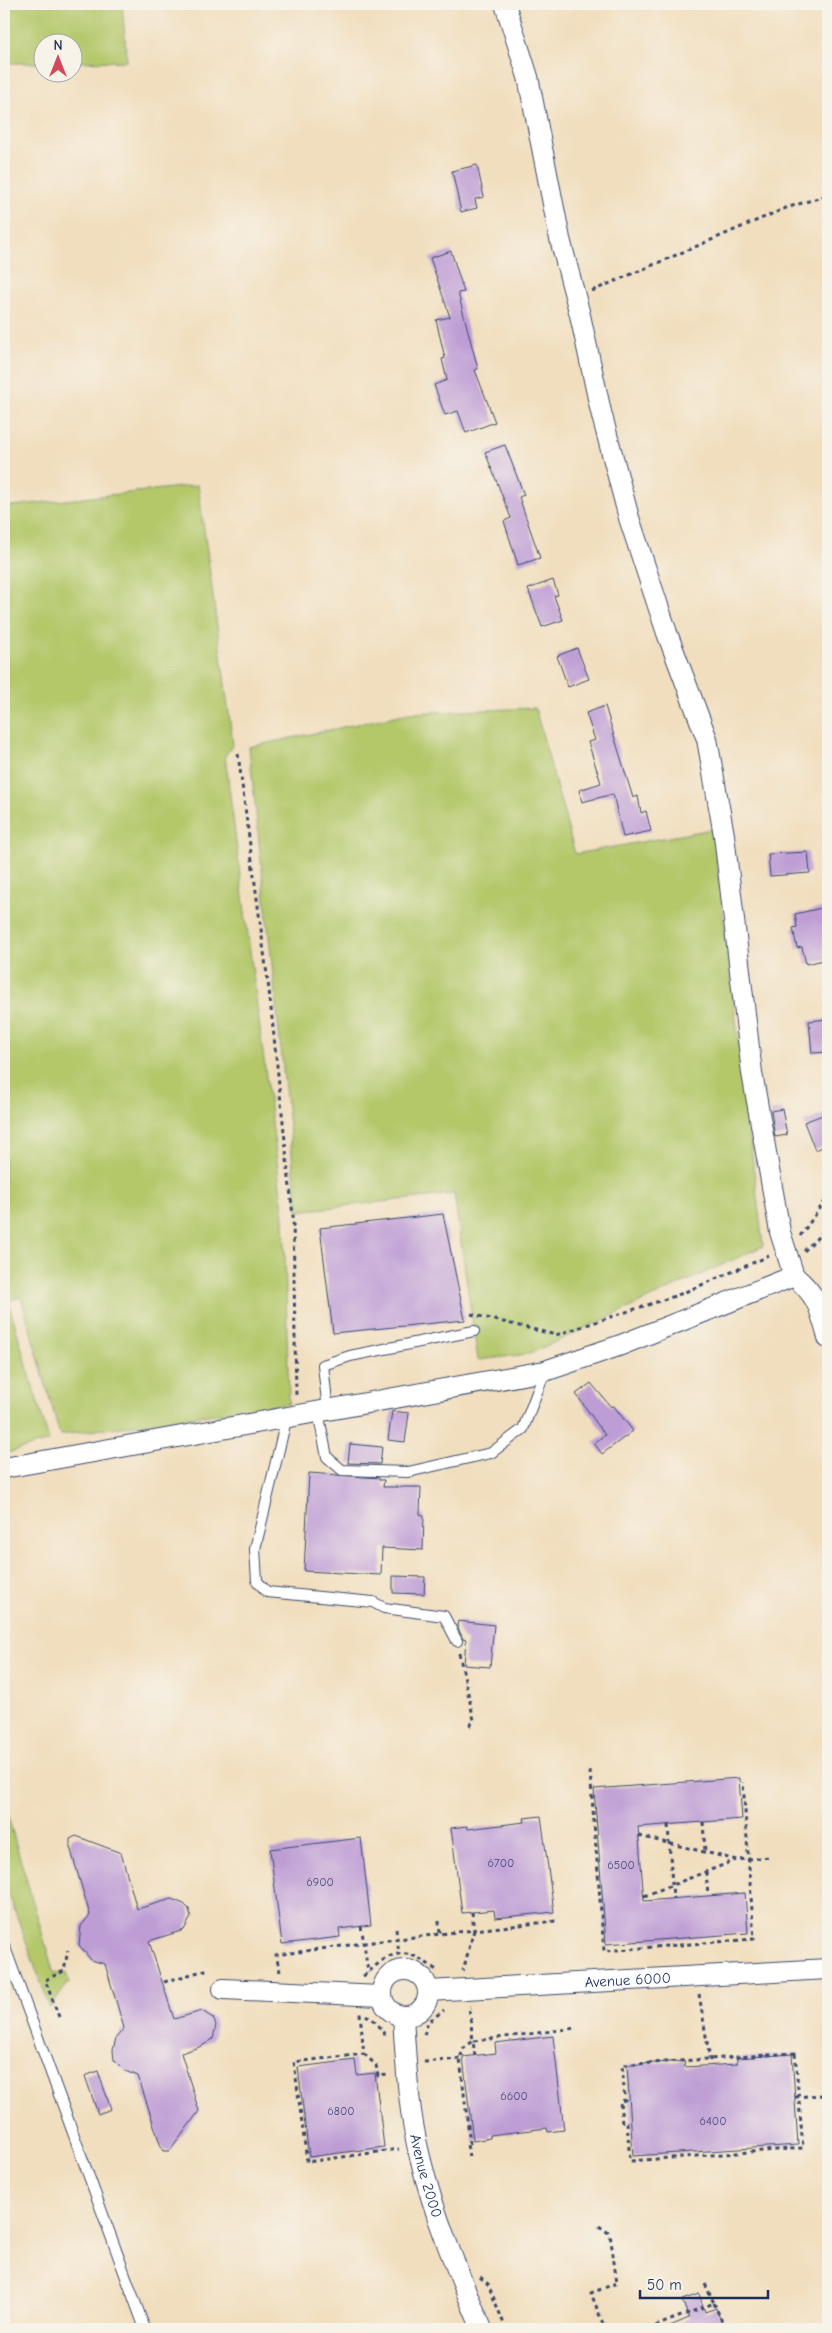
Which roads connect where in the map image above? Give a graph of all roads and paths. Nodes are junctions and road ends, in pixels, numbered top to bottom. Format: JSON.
{"nodes":[{"id":1,"x":505,"y":4,"type":"edge"},
{"id":2,"x":828,"y":195,"type":"edge"},
{"id":3,"x":575,"y":298,"type":"junction"},
{"id":4,"x":238,"y":754,"type":"dead end"},
{"id":5,"x":828,"y":1197,"type":"edge"},
{"id":6,"x":828,"y":1228,"type":"edge"},
{"id":7,"x":797,"y":1241,"type":"dead end"},
{"id":8,"x":770,"y":1256,"type":"dead end"},
{"id":9,"x":792,"y":1269,"type":"junction"},
{"id":10,"x":471,"y":1314,"type":"dead end"},
{"id":11,"x":474,"y":1331,"type":"dead end"},
{"id":12,"x":828,"y":1338,"type":"edge"},
{"id":13,"x":545,"y":1371,"type":"junction"},
{"id":14,"x":323,"y":1411,"type":"junction"},
{"id":15,"x":291,"y":1416,"type":"junction"},
{"id":16,"x":4,"y":1468,"type":"edge"},
{"id":17,"x":457,"y":1642,"type":"joint"},
{"id":18,"x":469,"y":1726,"type":"dead end"},
{"id":19,"x":590,"y":1771,"type":"dead end"},
{"id":20,"x":743,"y":1782,"type":"dead end"},
{"id":21,"x":703,"y":1822,"type":"dead end"},
{"id":22,"x":668,"y":1825,"type":"dead end"},
{"id":23,"x":639,"y":1836,"type":"dead end"},
{"id":24,"x":669,"y":1844,"type":"junction"},
{"id":25,"x":705,"y":1852,"type":"junction"},
{"id":26,"x":770,"y":1857,"type":"dead end"},
{"id":27,"x":748,"y":1859,"type":"junction"},
{"id":28,"x":738,"y":1860,"type":"junction"},
{"id":29,"x":706,"y":1872,"type":"junction"},
{"id":30,"x":672,"y":1885,"type":"junction"},
{"id":31,"x":644,"y":1896,"type":"dead end"},
{"id":32,"x":708,"y":1896,"type":"dead end"},
{"id":33,"x":673,"y":1898,"type":"dead end"},
{"id":34,"x":472,"y":1912,"type":"dead end"},
{"id":35,"x":556,"y":1920,"type":"dead end"},
{"id":36,"x":439,"y":1921,"type":"dead end"},
{"id":37,"x":361,"y":1926,"type":"dead end"},
{"id":38,"x":396,"y":1929,"type":"dead end"},
{"id":39,"x":474,"y":1930,"type":"junction"},
{"id":40,"x":440,"y":1934,"type":"junction"},
{"id":41,"x":397,"y":1939,"type":"junction"},
{"id":42,"x":364,"y":1943,"type":"junction"},
{"id":43,"x":4,"y":1945,"type":"edge"},
{"id":44,"x":68,"y":1950,"type":"dead end"},
{"id":45,"x":399,"y":1954,"type":"junction"},
{"id":46,"x":209,"y":1969,"type":"dead end"},
{"id":47,"x":828,"y":1969,"type":"edge"},
{"id":48,"x":445,"y":1972,"type":"dead end"},
{"id":49,"x":454,"y":1972,"type":"dead end"},
{"id":50,"x":288,"y":1973,"type":"dead end"},
{"id":51,"x":368,"y":1973,"type":"junction"},
{"id":52,"x":358,"y":1977,"type":"dead end"},
{"id":53,"x":164,"y":1982,"type":"dead end"},
{"id":54,"x":224,"y":1989,"type":"dead end"},
{"id":55,"x":428,"y":1991,"type":"junction"},
{"id":56,"x":690,"y":1994,"type":"dead end"},
{"id":57,"x":699,"y":1994,"type":"junction"},
{"id":58,"x":709,"y":1994,"type":"dead end"},
{"id":59,"x":381,"y":1996,"type":"junction"},
{"id":60,"x":479,"y":2006,"type":"dead end"},
{"id":61,"x":462,"y":2007,"type":"dead end"},
{"id":62,"x":469,"y":2007,"type":"junction"},
{"id":63,"x":447,"y":2009,"type":"dead end"},
{"id":64,"x":351,"y":2012,"type":"dead end"},
{"id":65,"x":360,"y":2013,"type":"junction"},
{"id":66,"x":59,"y":2016,"type":"dead end"},
{"id":67,"x":403,"y":2016,"type":"junction"},
{"id":68,"x":576,"y":2028,"type":"dead end"},
{"id":69,"x":387,"y":2040,"type":"dead end"},
{"id":70,"x":473,"y":2041,"type":"junction"},
{"id":71,"x":423,"y":2044,"type":"dead end"},
{"id":72,"x":364,"y":2054,"type":"junction"},
{"id":73,"x":475,"y":2056,"type":"dead end"},
{"id":74,"x":424,"y":2057,"type":"dead end"},
{"id":75,"x":460,"y":2059,"type":"junction"},
{"id":76,"x":709,"y":2059,"type":"junction"},
{"id":77,"x":424,"y":2062,"type":"junction"},
{"id":78,"x":711,"y":2066,"type":"dead end"},
{"id":79,"x":425,"y":2071,"type":"dead end"},
{"id":80,"x":390,"y":2074,"type":"dead end"},
{"id":81,"x":822,"y":2095,"type":"dead end"},
{"id":82,"x":797,"y":2097,"type":"junction"},
{"id":83,"x":399,"y":2149,"type":"dead end"},
{"id":84,"x":468,"y":2158,"type":"dead end"},
{"id":85,"x":599,"y":2226,"type":"dead end"},
{"id":86,"x":475,"y":2272,"type":"dead end"},
{"id":87,"x":705,"y":2284,"type":"dead end"},
{"id":88,"x":714,"y":2303,"type":"junction"},
{"id":89,"x":145,"y":2329,"type":"edge"},
{"id":90,"x":482,"y":2329,"type":"edge"},
{"id":91,"x":506,"y":2329,"type":"edge"},
{"id":92,"x":605,"y":2329,"type":"edge"},
{"id":93,"x":648,"y":2329,"type":"edge"},
{"id":94,"x":725,"y":2329,"type":"edge"}],
"edges":[{"from":1,"to":3,"type":"street"},
{"from":2,"to":3,"type":"path"},
{"from":3,"to":9,"type":"street"},
{"from":4,"to":15,"type":"path"},
{"from":5,"to":7,"type":"path"},
{"from":6,"to":9,"type":"path"},
{"from":8,"to":10,"type":"path"},
{"from":9,"to":12,"type":"street"},
{"from":9,"to":13,"type":"street"},
{"from":11,"to":14,"type":"lane"},
{"from":13,"to":14,"type":"street"},
{"from":13,"to":14,"type":"lane"},
{"from":14,"to":15,"type":"street"},
{"from":15,"to":16,"type":"street"},
{"from":15,"to":17,"type":"lane"},
{"from":17,"to":18,"type":"path"},
{"from":19,"to":27,"type":"path"},
{"from":20,"to":27,"type":"path"},
{"from":21,"to":25,"type":"path"},
{"from":22,"to":24,"type":"path"},
{"from":23,"to":24,"type":"path"},
{"from":24,"to":25,"type":"path"},
{"from":24,"to":30,"type":"path"},
{"from":25,"to":28,"type":"path"},
{"from":26,"to":27,"type":"path"},
{"from":27,"to":28,"type":"path"},
{"from":28,"to":29,"type":"path"},
{"from":29,"to":30,"type":"path"},
{"from":29,"to":32,"type":"path"},
{"from":30,"to":31,"type":"path"},
{"from":30,"to":33,"type":"path"},
{"from":34,"to":39,"type":"path"},
{"from":35,"to":39,"type":"path"},
{"from":36,"to":40,"type":"path"},
{"from":37,"to":42,"type":"path"},
{"from":38,"to":41,"type":"path"},
{"from":39,"to":40,"type":"path"},
{"from":39,"to":49,"type":"path"},
{"from":40,"to":41,"type":"path"},
{"from":41,"to":42,"type":"path"},
{"from":41,"to":45,"type":"path"},
{"from":42,"to":50,"type":"path"},
{"from":42,"to":51,"type":"path"},
{"from":43,"to":89,"type":"lane"},
{"from":44,"to":66,"type":"path"},
{"from":45,"to":48,"type":"path"},
{"from":45,"to":51,"type":"path"},
{"from":46,"to":53,"type":"path"},
{"from":47,"to":55,"type":"street","name":"Avenue 6000"},
{"from":51,"to":52,"type":"path"},
{"from":54,"to":59,"type":"street"},
{"from":55,"to":59,"type":"street"},
{"from":55,"to":67,"type":"street"},
{"from":56,"to":57,"type":"path"},
{"from":57,"to":58,"type":"path"},
{"from":57,"to":76,"type":"path"},
{"from":59,"to":67,"type":"street"},
{"from":60,"to":62,"type":"path"},
{"from":61,"to":62,"type":"path"},
{"from":62,"to":70,"type":"path"},
{"from":63,"to":71,"type":"path"},
{"from":64,"to":65,"type":"path"},
{"from":65,"to":69,"type":"path"},
{"from":65,"to":72,"type":"path"},
{"from":67,"to":90,"type":"street","name":"Avenue 2000"},
{"from":68,"to":70,"type":"path"},
{"from":70,"to":73,"type":"path"},
{"from":70,"to":75,"type":"path"},
{"from":72,"to":80,"type":"path"},
{"from":72,"to":83,"type":"path"},
{"from":74,"to":77,"type":"path"},
{"from":75,"to":77,"type":"path"},
{"from":75,"to":84,"type":"path"},
{"from":76,"to":78,"type":"path"},
{"from":76,"to":82,"type":"path"},
{"from":76,"to":82,"type":"path"},
{"from":77,"to":79,"type":"path"},
{"from":81,"to":82,"type":"path"},
{"from":85,"to":92,"type":"path"},
{"from":86,"to":91,"type":"path"},
{"from":87,"to":88,"type":"path"},
{"from":88,"to":93,"type":"path"},
{"from":88,"to":94,"type":"path"}]}
